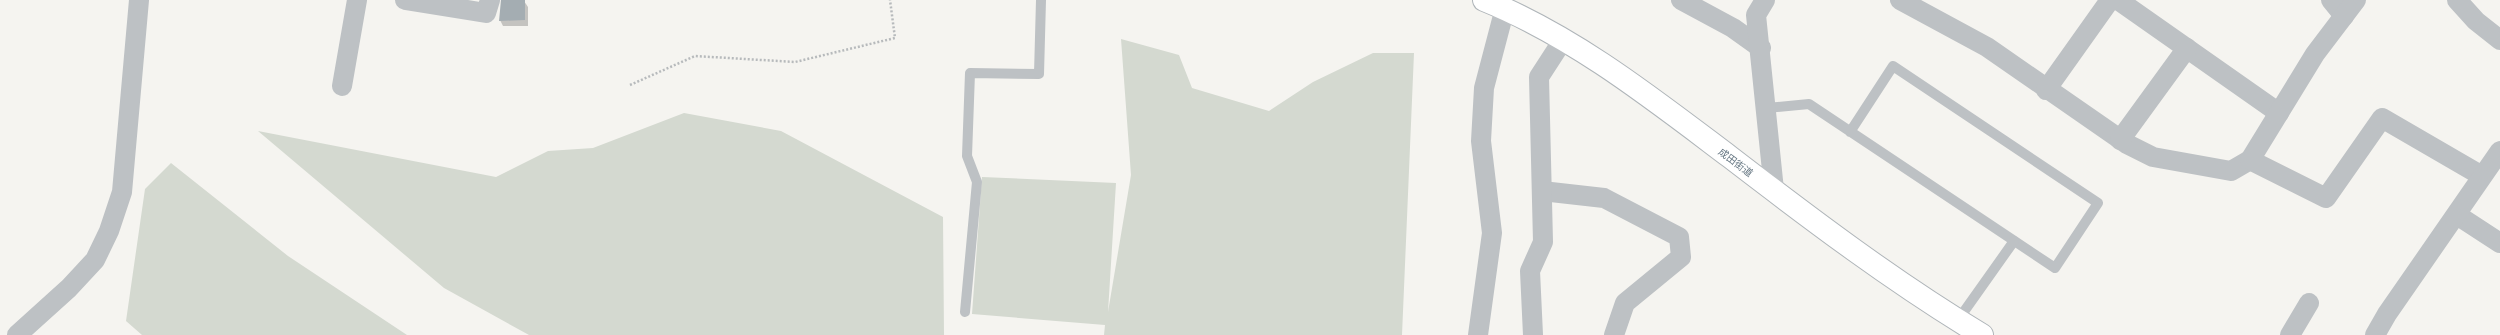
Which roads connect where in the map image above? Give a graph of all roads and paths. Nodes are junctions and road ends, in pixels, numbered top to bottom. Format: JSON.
{"nodes":[{"id":1,"x":140,"y":0,"type":"edge"},
{"id":2,"x":357,"y":0,"type":"edge"},
{"id":3,"x":405,"y":0,"type":"edge"},
{"id":4,"x":490,"y":0,"type":"edge"},
{"id":5,"x":890,"y":0,"type":"edge"},
{"id":6,"x":1041,"y":0,"type":"edge"},
{"id":7,"x":1484,"y":0,"type":"edge"},
{"id":8,"x":1681,"y":0,"type":"edge"},
{"id":9,"x":1765,"y":0,"type":"edge"},
{"id":10,"x":2110,"y":0,"type":"edge"},
{"id":11,"x":2118,"y":0,"type":"edge"},
{"id":12,"x":2331,"y":0,"type":"edge"},
{"id":13,"x":2456,"y":0,"type":"edge"},
{"id":14,"x":1907,"y":1,"type":"edge"},
{"id":15,"x":1505,"y":8,"type":"junction"},
{"id":16,"x":2350,"y":8,"type":"edge"},
{"id":17,"x":1563,"y":40,"type":"junction"},
{"id":18,"x":2500,"y":40,"type":"edge"},
{"id":19,"x":1761,"y":48,"type":"junction"},
{"id":20,"x":2187,"y":48,"type":"junction"},
{"id":21,"x":630,"y":85,"type":"dead end"},
{"id":22,"x":342,"y":86,"type":"dead end"},
{"id":23,"x":2046,"y":90,"type":"junction"},
{"id":24,"x":1767,"y":108,"type":"junction"},
{"id":25,"x":2279,"y":113,"type":"junction"},
{"id":26,"x":1850,"y":132,"type":"junction"},
{"id":27,"x":2120,"y":140,"type":"junction"},
{"id":28,"x":2500,"y":151,"type":"edge"},
{"id":29,"x":2250,"y":160,"type":"junction"},
{"id":30,"x":2482,"y":176,"type":"junction"},
{"id":31,"x":1774,"y":190,"type":"junction"},
{"id":32,"x":1542,"y":191,"type":"junction"},
{"id":33,"x":2456,"y":215,"type":"junction"},
{"id":34,"x":2014,"y":241,"type":"junction"},
{"id":35,"x":2500,"y":242,"type":"edge"},
{"id":36,"x":2309,"y":303,"type":"dead end"},
{"id":37,"x":965,"y":312,"type":"dead end"},
{"id":38,"x":1958,"y":320,"type":"junction"},
{"id":39,"x":17,"y":335,"type":"edge"},
{"id":40,"x":1478,"y":335,"type":"edge"},
{"id":41,"x":1533,"y":335,"type":"edge"},
{"id":42,"x":1614,"y":335,"type":"edge"},
{"id":43,"x":1982,"y":335,"type":"edge"},
{"id":44,"x":2290,"y":335,"type":"edge"},
{"id":45,"x":2375,"y":335,"type":"edge"}],
"edges":[{"from":1,"to":39,"type":"street"},
{"from":2,"to":22,"type":"street"},
{"from":3,"to":4,"type":"street"},
{"from":5,"to":21,"type":"path"},
{"from":6,"to":37,"type":"lane"},
{"from":7,"to":15,"type":"street","name":"成田街道"},
{"from":8,"to":19,"type":"street"},
{"from":9,"to":19,"type":"street"},
{"from":10,"to":23,"type":"street"},
{"from":11,"to":20,"type":"street"},
{"from":12,"to":16,"type":"street"},
{"from":13,"to":18,"type":"street"},
{"from":14,"to":23,"type":"street"},
{"from":15,"to":17,"type":"street","name":"成田街道"},
{"from":15,"to":40,"type":"street"},
{"from":16,"to":25,"type":"street"},
{"from":17,"to":31,"type":"street","name":"成田街道"},
{"from":17,"to":32,"type":"street"},
{"from":19,"to":24,"type":"street"},
{"from":20,"to":25,"type":"street"},
{"from":20,"to":27,"type":"street"},
{"from":23,"to":27,"type":"street"},
{"from":24,"to":26,"type":"lane"},
{"from":24,"to":31,"type":"street"},
{"from":25,"to":29,"type":"street"},
{"from":26,"to":34,"type":"lane"},
{"from":26,"to":34,"type":"lane"},
{"from":27,"to":29,"type":"street"},
{"from":28,"to":30,"type":"street"},
{"from":29,"to":30,"type":"street"},
{"from":30,"to":33,"type":"street"},
{"from":31,"to":38,"type":"street","name":"成田街道"},
{"from":32,"to":41,"type":"street"},
{"from":32,"to":42,"type":"street"},
{"from":33,"to":35,"type":"street"},
{"from":33,"to":45,"type":"street"},
{"from":34,"to":38,"type":"lane"},
{"from":36,"to":44,"type":"street"},
{"from":38,"to":43,"type":"street","name":"成田街道"}]}
